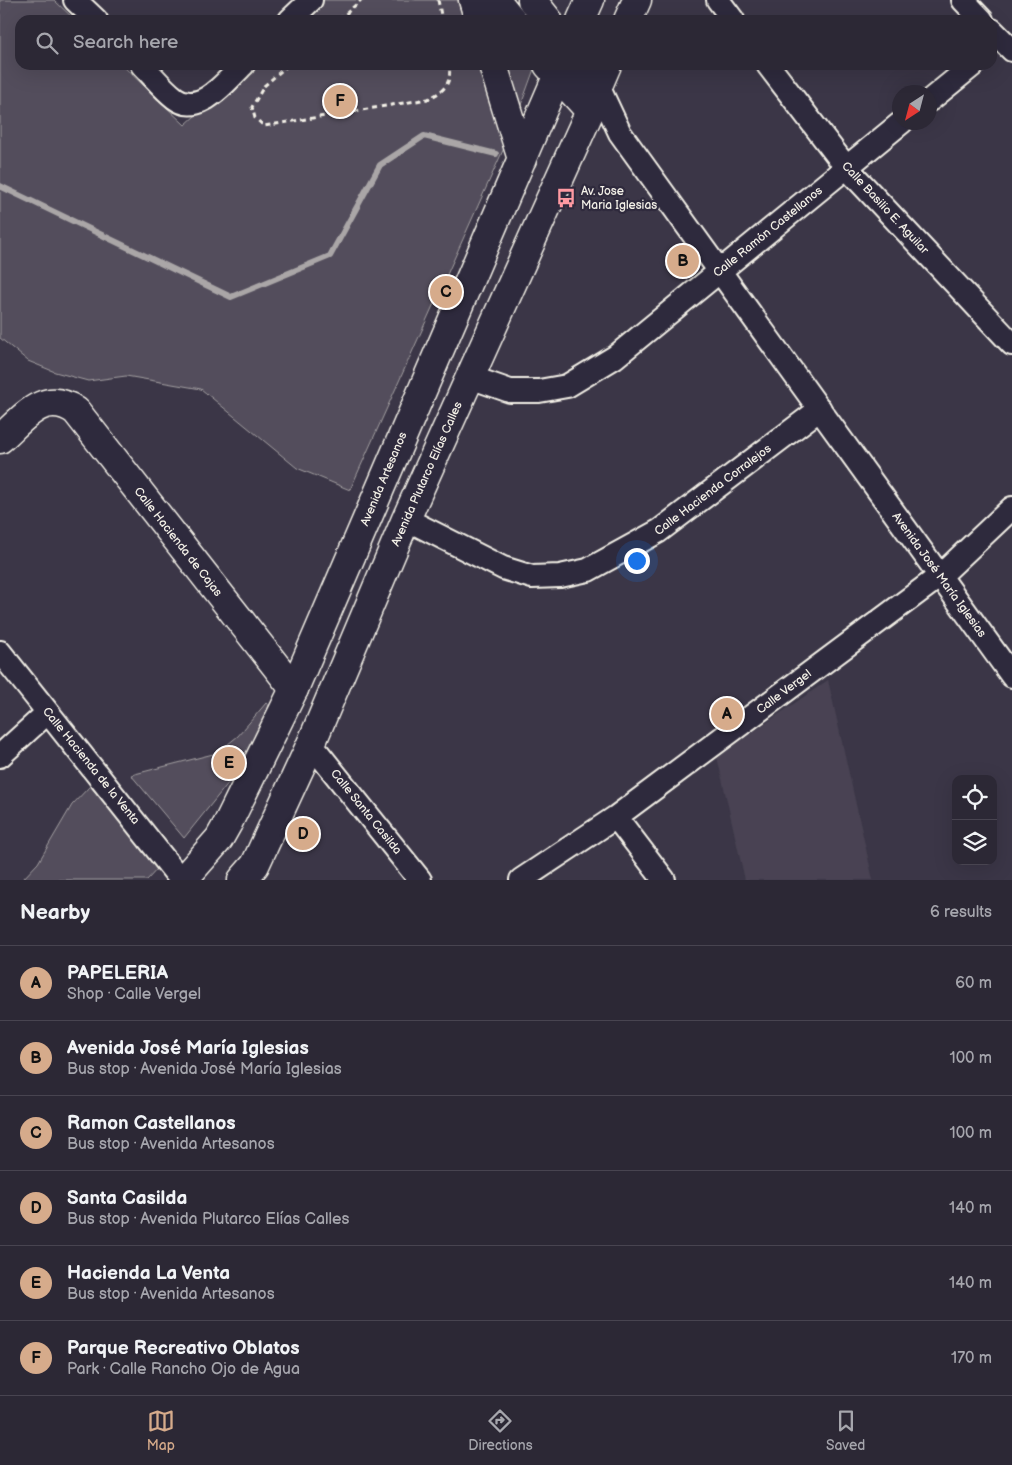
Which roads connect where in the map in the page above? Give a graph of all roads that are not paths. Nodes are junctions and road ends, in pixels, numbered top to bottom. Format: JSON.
{"nodes":[{"id":1,"x":75,"y":0,"type":"edge"},
{"id":2,"x":473,"y":0,"type":"edge"},
{"id":3,"x":496,"y":0,"type":"edge"},
{"id":4,"x":532,"y":0,"type":"edge"},
{"id":5,"x":590,"y":0,"type":"edge"},
{"id":6,"x":637,"y":0,"type":"edge"},
{"id":7,"x":718,"y":0,"type":"edge"},
{"id":8,"x":963,"y":0,"type":"edge"},
{"id":9,"x":91,"y":15,"type":"edge"},
{"id":10,"x":478,"y":15,"type":"edge"},
{"id":11,"x":508,"y":15,"type":"edge"},
{"id":12,"x":544,"y":15,"type":"edge"},
{"id":13,"x":583,"y":15,"type":"edge"},
{"id":14,"x":630,"y":15,"type":"edge"},
{"id":15,"x":729,"y":15,"type":"edge"},
{"id":16,"x":977,"y":15,"type":"edge"},
{"id":17,"x":147,"y":70,"type":"edge"},
{"id":18,"x":238,"y":70,"type":"edge"},
{"id":19,"x":495,"y":70,"type":"edge"},
{"id":20,"x":556,"y":70,"type":"edge"},
{"id":21,"x":559,"y":70,"type":"edge"},
{"id":22,"x":772,"y":70,"type":"edge"},
{"id":23,"x":968,"y":70,"type":"edge"},
{"id":24,"x":595,"y":82,"type":"edge"},
{"id":25,"x":937,"y":94,"type":"edge"},
{"id":26,"x":892,"y":130,"type":"edge"},
{"id":27,"x":522,"y":160,"type":"junction"},
{"id":28,"x":846,"y":167,"type":"junction"},
{"id":29,"x":720,"y":271,"type":"junction"},
{"id":30,"x":1012,"y":344,"type":"edge"},
{"id":31,"x":470,"y":377,"type":"junction"},
{"id":32,"x":820,"y":409,"type":"junction"},
{"id":33,"x":0,"y":439,"type":"edge"},
{"id":34,"x":1012,"y":508,"type":"edge"},
{"id":35,"x":406,"y":519,"type":"junction"},
{"id":36,"x":940,"y":576,"type":"junction"},
{"id":37,"x":0,"y":652,"type":"edge"},
{"id":38,"x":1012,"y":676,"type":"edge"},
{"id":39,"x":294,"y":689,"type":"junction"},
{"id":40,"x":48,"y":713,"type":"junction"},
{"id":41,"x":311,"y":744,"type":"junction"},
{"id":42,"x":0,"y":756,"type":"edge"},
{"id":43,"x":616,"y":817,"type":"junction"},
{"id":44,"x":182,"y":880,"type":"edge"},
{"id":45,"x":242,"y":880,"type":"edge"},
{"id":46,"x":420,"y":880,"type":"edge"},
{"id":47,"x":521,"y":880,"type":"edge"},
{"id":48,"x":664,"y":880,"type":"edge"}],
"edges":[{"from":1,"to":9,"type":"street"},
{"from":2,"to":10,"type":"main road"},
{"from":3,"to":11,"type":"main road"},
{"from":4,"to":12,"type":"main road"},
{"from":5,"to":13,"type":"main road"},
{"from":6,"to":14,"type":"main road"},
{"from":7,"to":15,"type":"street"},
{"from":8,"to":16,"type":"street"},
{"from":17,"to":18,"type":"street"},
{"from":19,"to":27,"type":"main road"},
{"from":20,"to":27,"type":"main road","name":"Avenida Artesanos"},
{"from":21,"to":24,"type":"main road","name":"Avenida José María Iglesias"},
{"from":22,"to":28,"type":"street","name":"Calle Basilio E. Aguilar"},
{"from":23,"to":25,"type":"street"},
{"from":24,"to":29,"type":"street","name":"Avenida José María Iglesias"},
{"from":24,"to":31,"type":"main road","name":"Avenida Plutarco Elías Calles"},
{"from":26,"to":28,"type":"street","name":"Calle Ramón Castellanos"},
{"from":27,"to":39,"type":"main road","name":"Avenida Artesanos"},
{"from":28,"to":29,"type":"street","name":"Calle Ramón Castellanos"},
{"from":28,"to":30,"type":"street","name":"Calle Basilio E. Aguilar"},
{"from":29,"to":31,"type":"street","name":"Calle Ramón Castellanos"},
{"from":29,"to":32,"type":"street","name":"Avenida José María Iglesias"},
{"from":31,"to":35,"type":"main road","name":"Avenida Plutarco Elías Calles"},
{"from":32,"to":35,"type":"street","name":"Calle Hacienda Corralejos"},
{"from":32,"to":36,"type":"street","name":"Avenida José María Iglesias"},
{"from":33,"to":39,"type":"main road","name":"Calle Hacienda de Cajas"},
{"from":34,"to":36,"type":"street","name":"Calle Vergel"},
{"from":35,"to":41,"type":"main road","name":"Avenida Plutarco Elías Calles"},
{"from":36,"to":38,"type":"street","name":"Avenida José María Iglesias"},
{"from":36,"to":43,"type":"street","name":"Calle Vergel"},
{"from":37,"to":40,"type":"street","name":"Calle Hacienda de la Venta"},
{"from":39,"to":44,"type":"main road","name":"Avenida Artesanos"},
{"from":40,"to":42,"type":"street"},
{"from":40,"to":44,"type":"street","name":"Calle Hacienda de la Venta"},
{"from":41,"to":45,"type":"main road","name":"Avenida Plutarco Elías Calles"},
{"from":41,"to":46,"type":"street","name":"Calle Santa Casilda"},
{"from":43,"to":47,"type":"street","name":"Calle Vergel"},
{"from":43,"to":48,"type":"street"}]}
